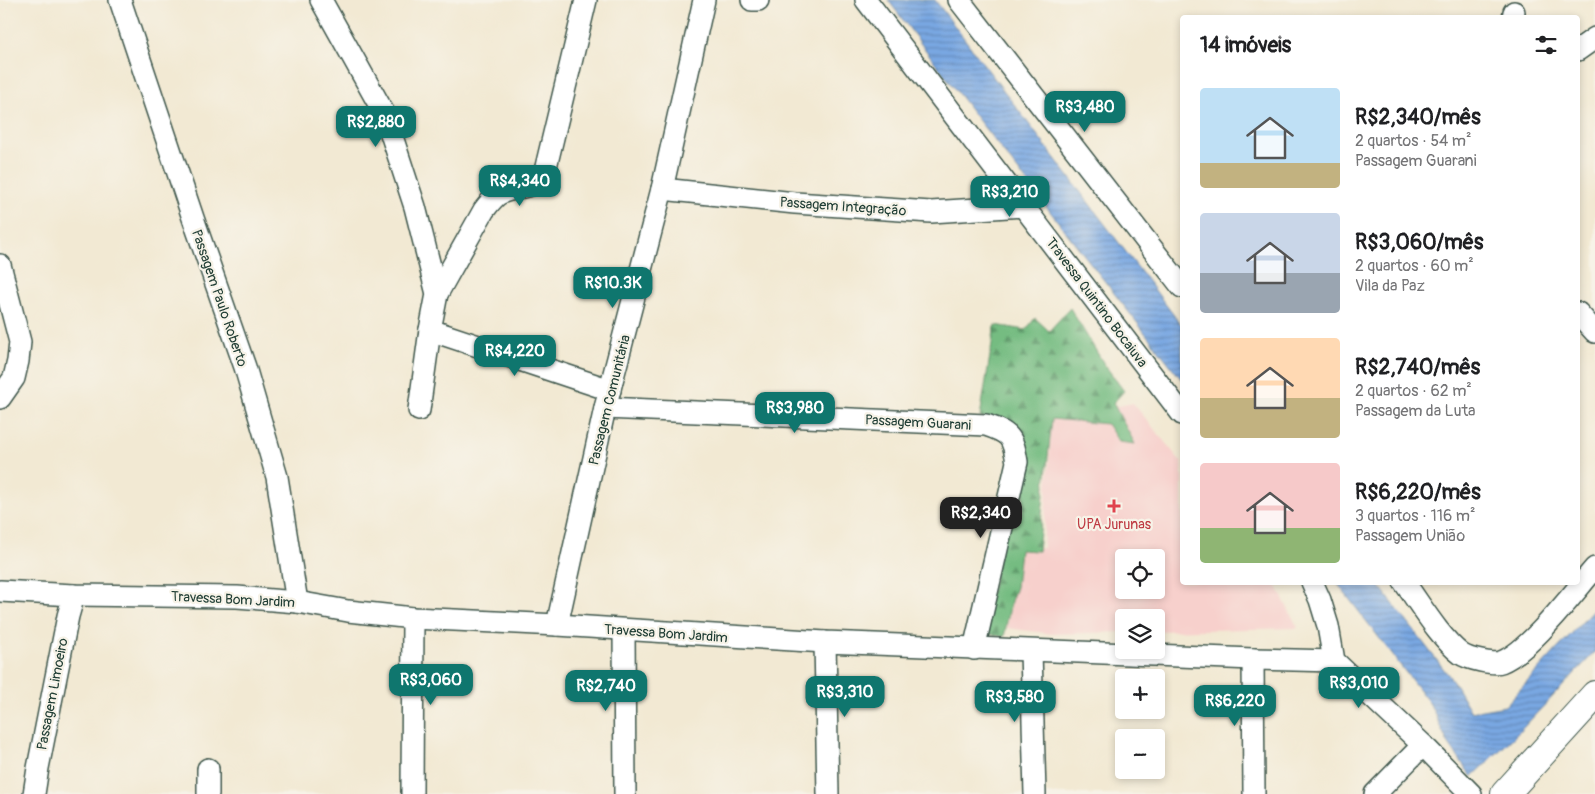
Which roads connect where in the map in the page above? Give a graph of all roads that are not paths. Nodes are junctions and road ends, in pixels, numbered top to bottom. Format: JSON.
{"nodes":[{"id":1,"x":120,"y":0,"type":"edge"},
{"id":2,"x":321,"y":0,"type":"edge"},
{"id":3,"x":586,"y":0,"type":"edge"},
{"id":4,"x":704,"y":0,"type":"edge"},
{"id":5,"x":752,"y":0,"type":"edge"},
{"id":6,"x":758,"y":0,"type":"edge"},
{"id":7,"x":866,"y":0,"type":"edge"},
{"id":8,"x":959,"y":0,"type":"edge"},
{"id":9,"x":1595,"y":38,"type":"edge"},
{"id":10,"x":1580,"y":49,"type":"edge"},
{"id":11,"x":662,"y":189,"type":"junction"},
{"id":12,"x":1024,"y":206,"type":"junction"},
{"id":13,"x":0,"y":265,"type":"edge"},
{"id":14,"x":1180,"y":284,"type":"edge"},
{"id":15,"x":438,"y":294,"type":"junction"},
{"id":16,"x":1580,"y":315,"type":"edge"},
{"id":17,"x":430,"y":330,"type":"junction"},
{"id":18,"x":1595,"y":332,"type":"edge"},
{"id":19,"x":0,"y":398,"type":"edge"},
{"id":20,"x":608,"y":399,"type":"junction"},
{"id":21,"x":419,"y":410,"type":"dead end"},
{"id":22,"x":1180,"y":411,"type":"edge"},
{"id":23,"x":1595,"y":568,"type":"edge"},
{"id":24,"x":1313,"y":585,"type":"edge"},
{"id":25,"x":1406,"y":585,"type":"edge"},
{"id":26,"x":0,"y":591,"type":"edge"},
{"id":27,"x":74,"y":595,"type":"junction"},
{"id":28,"x":297,"y":602,"type":"junction"},
{"id":29,"x":413,"y":618,"type":"junction"},
{"id":30,"x":558,"y":625,"type":"junction"},
{"id":31,"x":624,"y":630,"type":"junction"},
{"id":32,"x":825,"y":642,"type":"junction"},
{"id":33,"x":974,"y":648,"type":"junction"},
{"id":34,"x":1030,"y":651,"type":"junction"},
{"id":35,"x":1253,"y":659,"type":"junction"},
{"id":36,"x":1334,"y":660,"type":"junction"},
{"id":37,"x":1595,"y":695,"type":"edge"},
{"id":38,"x":1423,"y":745,"type":"junction"},
{"id":39,"x":208,"y":769,"type":"dead end"},
{"id":40,"x":34,"y":794,"type":"edge"},
{"id":41,"x":208,"y":794,"type":"edge"},
{"id":42,"x":412,"y":794,"type":"edge"},
{"id":43,"x":626,"y":794,"type":"edge"},
{"id":44,"x":828,"y":794,"type":"edge"},
{"id":45,"x":1035,"y":794,"type":"edge"},
{"id":46,"x":1254,"y":794,"type":"edge"},
{"id":47,"x":1375,"y":794,"type":"edge"},
{"id":48,"x":1471,"y":794,"type":"edge"},
{"id":49,"x":1505,"y":794,"type":"edge"}],
"edges":[{"from":1,"to":28,"type":"street","name":"Passagem Paulo Roberto"},
{"from":2,"to":15,"type":"street"},
{"from":3,"to":15,"type":"street"},
{"from":4,"to":11,"type":"street","name":"Passagem Comunitária"},
{"from":5,"to":6,"type":"street"},
{"from":7,"to":12,"type":"street","name":"Travessa Quintino Bocaiuva"},
{"from":8,"to":14,"type":"street"},
{"from":9,"to":10,"type":"street"},
{"from":11,"to":12,"type":"street","name":"Passagem Integração"},
{"from":11,"to":20,"type":"street","name":"Passagem Comunitária"},
{"from":12,"to":22,"type":"street","name":"Travessa Quintino Bocaiuva"},
{"from":13,"to":19,"type":"street"},
{"from":15,"to":17,"type":"street"},
{"from":16,"to":18,"type":"street"},
{"from":17,"to":20,"type":"street","name":"Passagem Guarani"},
{"from":17,"to":21,"type":"street"},
{"from":20,"to":30,"type":"street","name":"Passagem Comunitária"},
{"from":20,"to":33,"type":"street","name":"Passagem Guarani"},
{"from":23,"to":25,"type":"street"},
{"from":24,"to":36,"type":"street"},
{"from":26,"to":27,"type":"street","name":"Travessa Bom Jardim"},
{"from":27,"to":28,"type":"street","name":"Travessa Bom Jardim"},
{"from":27,"to":40,"type":"street","name":"Passagem Limoeiro"},
{"from":28,"to":29,"type":"street","name":"Travessa Bom Jardim"},
{"from":29,"to":30,"type":"street","name":"Travessa Bom Jardim"},
{"from":29,"to":42,"type":"street"},
{"from":30,"to":31,"type":"street","name":"Travessa Bom Jardim"},
{"from":31,"to":32,"type":"street","name":"Travessa Bom Jardim"},
{"from":31,"to":43,"type":"street"},
{"from":32,"to":33,"type":"street","name":"Travessa Bom Jardim"},
{"from":32,"to":44,"type":"street"},
{"from":33,"to":34,"type":"street","name":"Travessa Bom Jardim"},
{"from":34,"to":35,"type":"street","name":"Travessa Bom Jardim"},
{"from":34,"to":45,"type":"street"},
{"from":35,"to":36,"type":"street","name":"Travessa Bom Jardim"},
{"from":35,"to":46,"type":"street"},
{"from":36,"to":38,"type":"street"},
{"from":37,"to":49,"type":"street"},
{"from":38,"to":47,"type":"street"},
{"from":38,"to":48,"type":"street"},
{"from":39,"to":41,"type":"street"}]}
